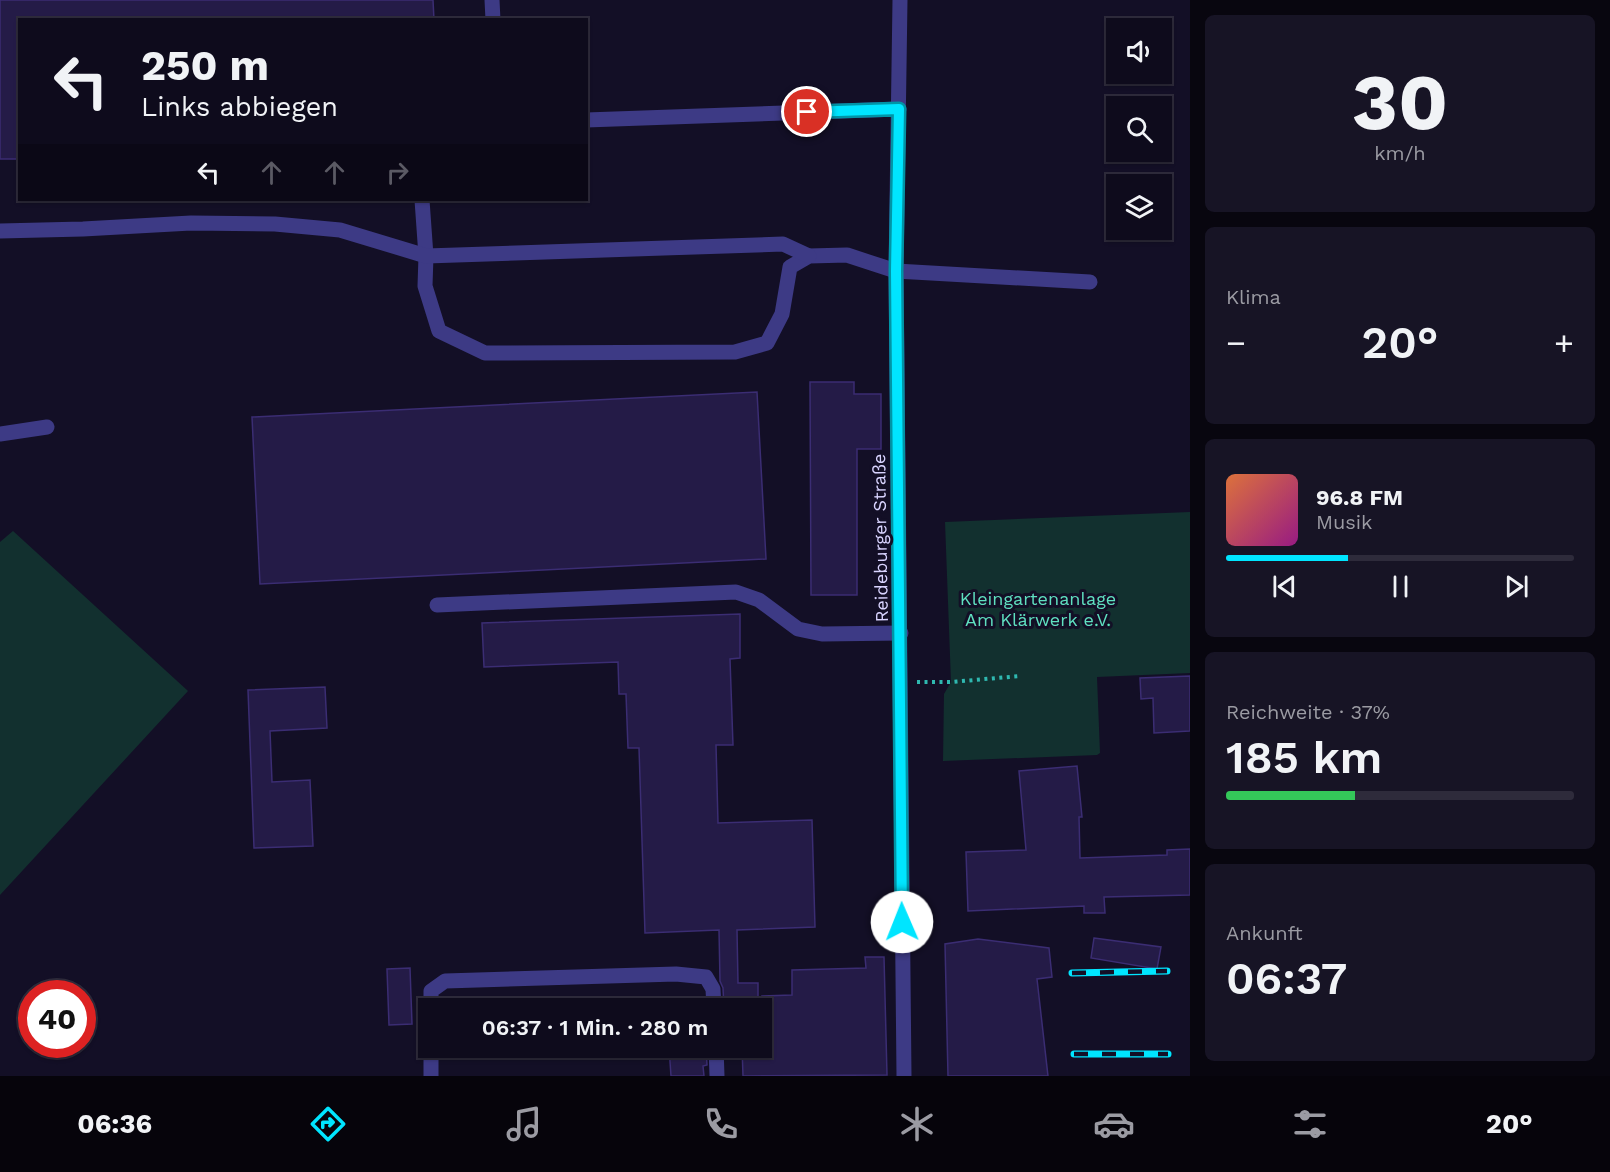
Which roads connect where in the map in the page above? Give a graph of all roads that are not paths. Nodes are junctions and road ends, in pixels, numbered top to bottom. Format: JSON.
{"nodes":[{"id":1,"x":492,"y":0,"type":"edge"},
{"id":2,"x":900,"y":0,"type":"edge"},
{"id":3,"x":493,"y":18,"type":"edge"},
{"id":4,"x":899,"y":109,"type":"junction"},
{"id":5,"x":588,"y":120,"type":"edge"},
{"id":6,"x":422,"y":201,"type":"edge"},
{"id":7,"x":0,"y":231,"type":"edge"},
{"id":8,"x":426,"y":256,"type":"junction"},
{"id":9,"x":809,"y":256,"type":"junction"},
{"id":10,"x":896,"y":271,"type":"junction"},
{"id":11,"x":1090,"y":282,"type":"dead end"},
{"id":12,"x":47,"y":427,"type":"dead end"},
{"id":13,"x":0,"y":434,"type":"edge"},
{"id":14,"x":437,"y":605,"type":"dead end"},
{"id":15,"x":901,"y":633,"type":"junction"},
{"id":16,"x":431,"y":998,"type":"edge"},
{"id":17,"x":713,"y":998,"type":"edge"},
{"id":18,"x":431,"y":1058,"type":"edge"},
{"id":19,"x":716,"y":1058,"type":"edge"},
{"id":20,"x":431,"y":1076,"type":"edge"},
{"id":21,"x":717,"y":1076,"type":"edge"},
{"id":22,"x":904,"y":1076,"type":"edge"}],
"edges":[{"from":1,"to":3,"type":"street"},
{"from":2,"to":4,"type":"street","name":"Reideburger Straße"},
{"from":4,"to":5,"type":"street"},
{"from":4,"to":10,"type":"street","name":"Reideburger Straße"},
{"from":6,"to":8,"type":"street"},
{"from":7,"to":8,"type":"street"},
{"from":8,"to":9,"type":"street"},
{"from":8,"to":9,"type":"street"},
{"from":9,"to":10,"type":"street"},
{"from":10,"to":11,"type":"street"},
{"from":10,"to":15,"type":"street","name":"Reideburger Straße"},
{"from":12,"to":13,"type":"street"},
{"from":14,"to":15,"type":"street"},
{"from":15,"to":22,"type":"street","name":"Reideburger Straße"},
{"from":16,"to":17,"type":"street"},
{"from":18,"to":20,"type":"street"},
{"from":19,"to":21,"type":"street"}]}
